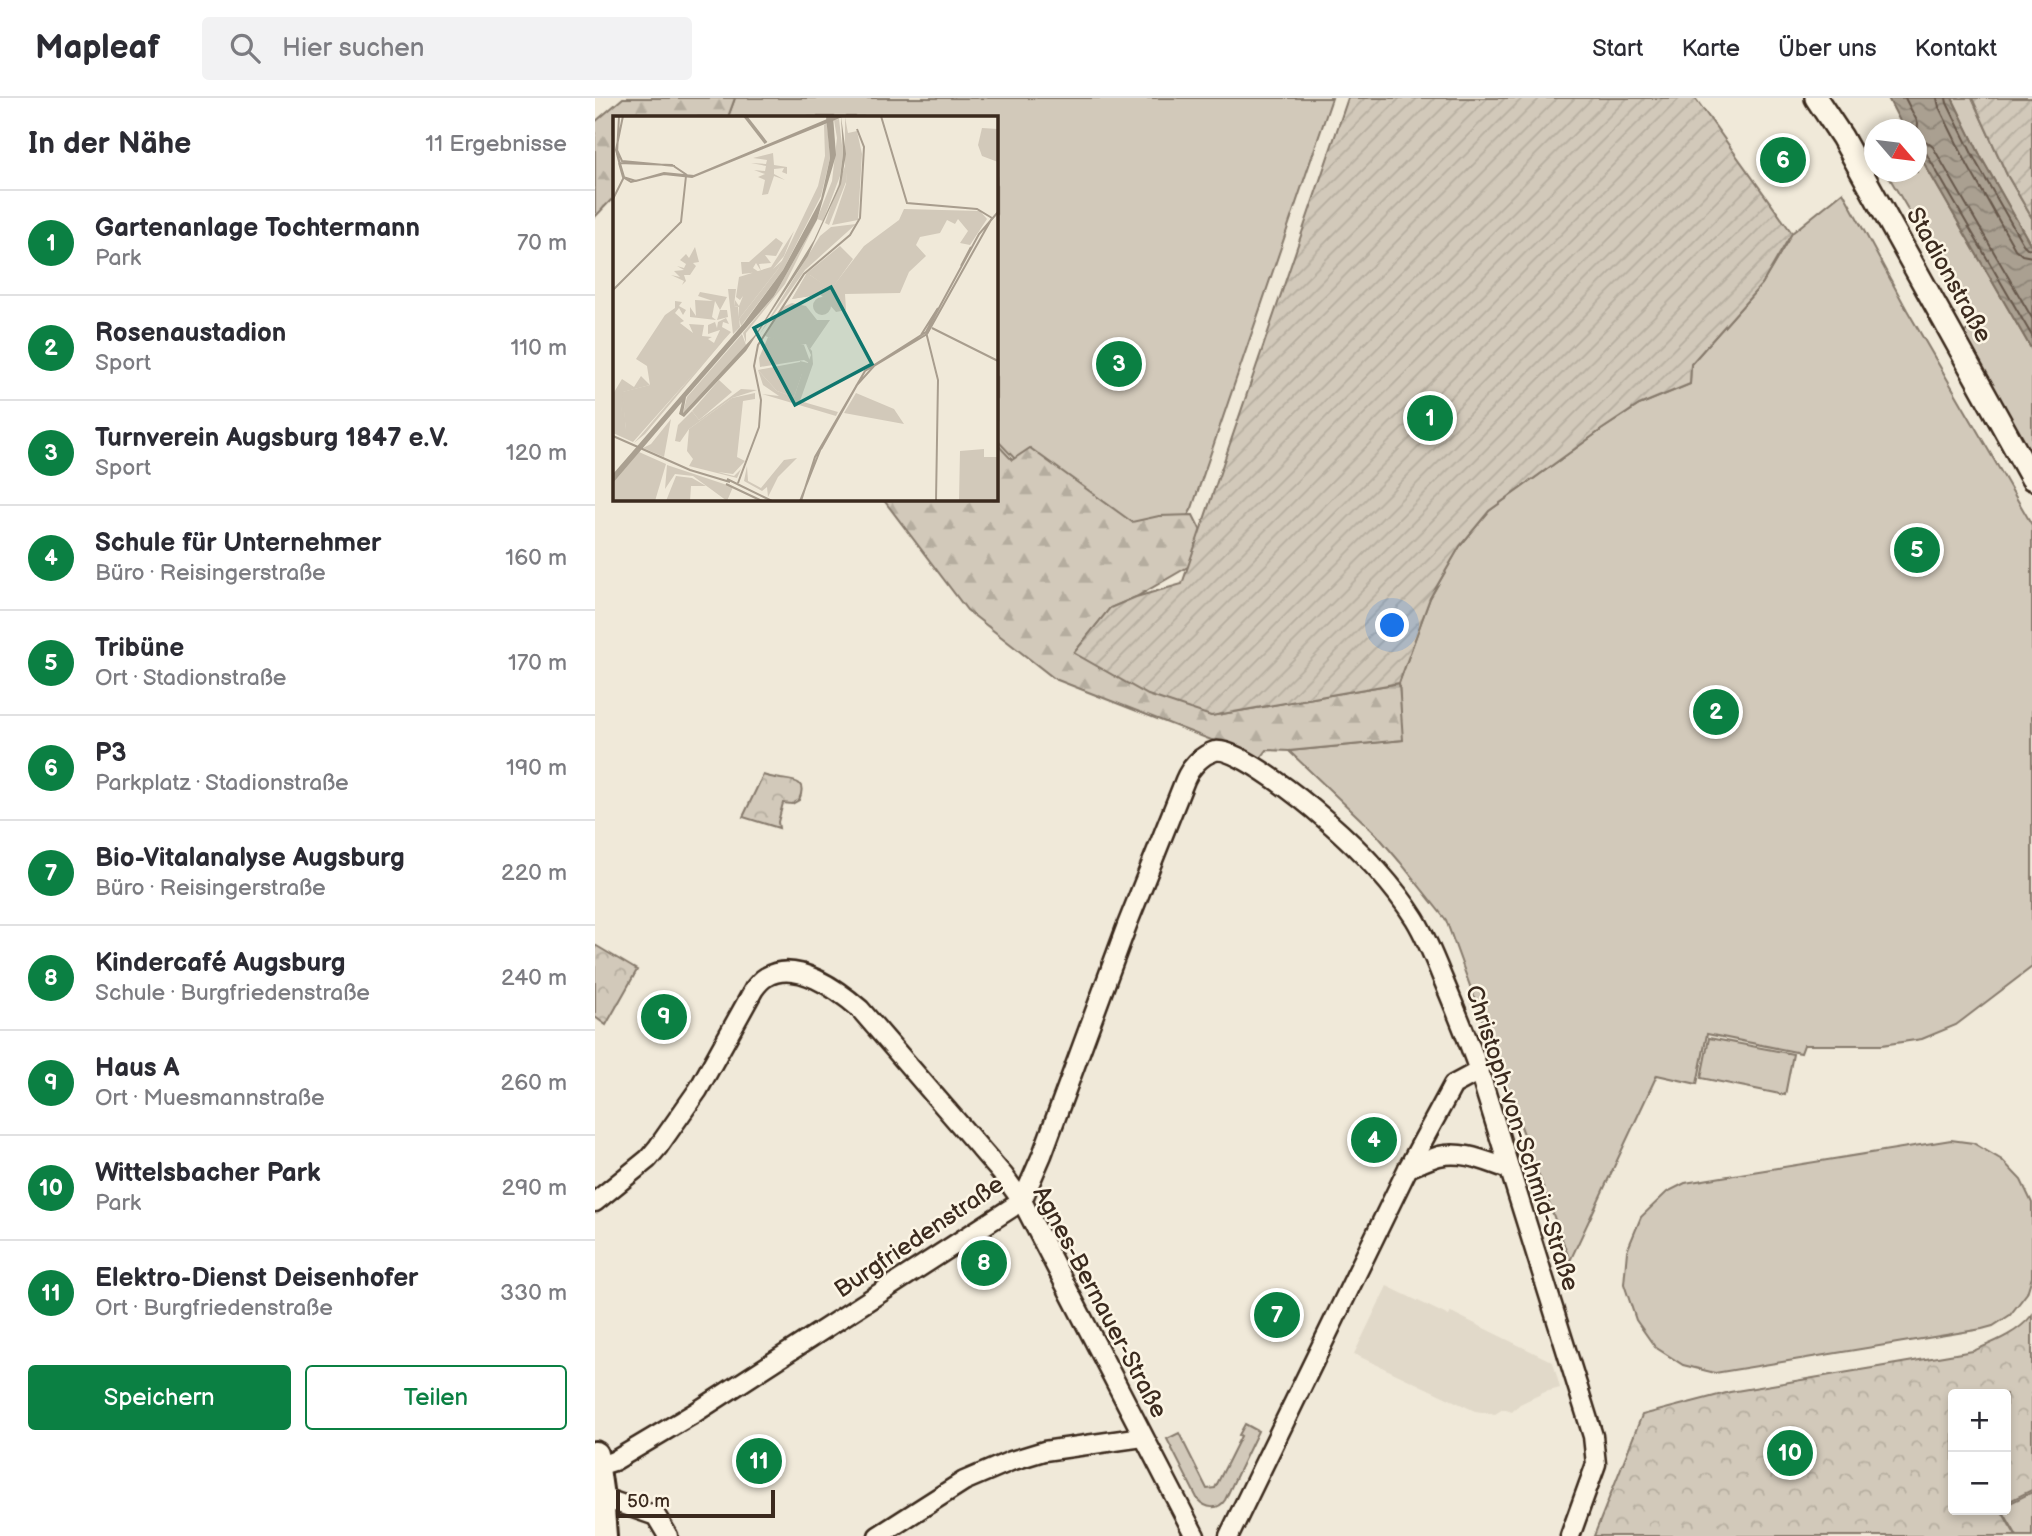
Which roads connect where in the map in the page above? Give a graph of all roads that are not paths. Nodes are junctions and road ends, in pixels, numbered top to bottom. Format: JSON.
{"nodes":[{"id":1,"x":1816,"y":98,"type":"edge"},
{"id":2,"x":2032,"y":479,"type":"edge"},
{"id":3,"x":1188,"y":773,"type":"joint"},
{"id":4,"x":1479,"y":1071,"type":"junction"},
{"id":5,"x":1408,"y":1168,"type":"junction"},
{"id":6,"x":1510,"y":1169,"type":"junction"},
{"id":7,"x":1022,"y":1201,"type":"junction"},
{"id":8,"x":595,"y":1202,"type":"edge"},
{"id":9,"x":1143,"y":1437,"type":"junction"},
{"id":10,"x":596,"y":1460,"type":"edge"},
{"id":11,"x":601,"y":1497,"type":"junction"},
{"id":12,"x":604,"y":1536,"type":"edge"},
{"id":13,"x":668,"y":1536,"type":"edge"},
{"id":14,"x":878,"y":1536,"type":"edge"},
{"id":15,"x":1195,"y":1536,"type":"edge"},
{"id":16,"x":1229,"y":1536,"type":"edge"},
{"id":17,"x":1570,"y":1536,"type":"edge"}],
"edges":[{"from":1,"to":2,"type":"street","name":"Stadionstraße"},
{"from":3,"to":4,"type":"street","name":"Christoph-von-Schmid-Straße"},
{"from":3,"to":7,"type":"street","name":"Burgfriedenstraße"},
{"from":4,"to":5,"type":"street"},
{"from":4,"to":6,"type":"street","name":"Christoph-von-Schmid-Straße"},
{"from":5,"to":6,"type":"street"},
{"from":5,"to":16,"type":"street"},
{"from":6,"to":17,"type":"street","name":"Christoph-von-Schmid-Straße"},
{"from":7,"to":8,"type":"street","name":"Agnes-Bernauer-Straße"},
{"from":7,"to":9,"type":"street","name":"Agnes-Bernauer-Straße"},
{"from":7,"to":10,"type":"street","name":"Burgfriedenstraße"},
{"from":9,"to":14,"type":"street"},
{"from":9,"to":15,"type":"street","name":"Agnes-Bernauer-Straße"},
{"from":10,"to":11,"type":"main road"},
{"from":11,"to":12,"type":"main road"},
{"from":11,"to":13,"type":"street"}]}
